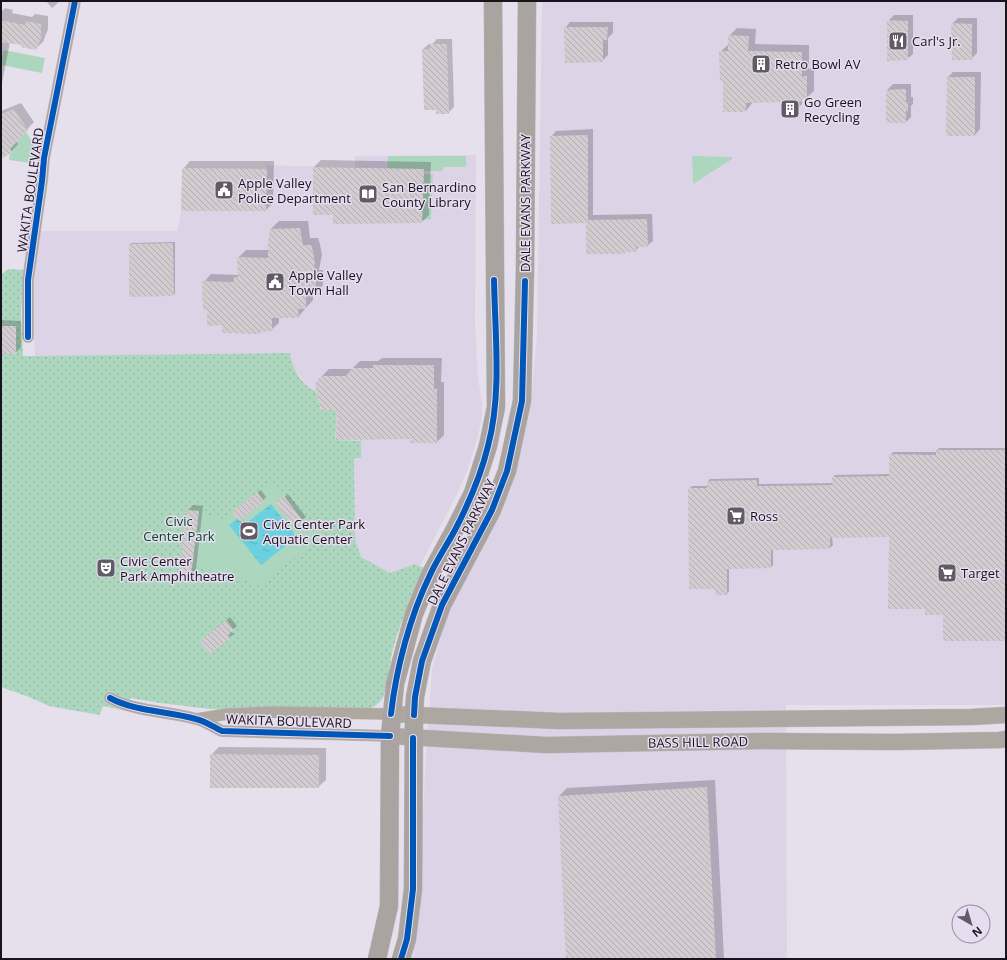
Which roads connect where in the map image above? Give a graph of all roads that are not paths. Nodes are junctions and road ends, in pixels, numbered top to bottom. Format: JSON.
{"nodes":[{"id":1,"x":75,"y":1,"type":"edge"},
{"id":2,"x":493,"y":1,"type":"edge"},
{"id":3,"x":526,"y":1,"type":"edge"},
{"id":4,"x":28,"y":337,"type":"dead end"},
{"id":5,"x":110,"y":698,"type":"dead end"},
{"id":6,"x":391,"y":714,"type":"junction"},
{"id":7,"x":414,"y":715,"type":"junction"},
{"id":8,"x":1006,"y":715,"type":"edge"},
{"id":9,"x":197,"y":719,"type":"junction"},
{"id":10,"x":390,"y":736,"type":"junction"},
{"id":11,"x":413,"y":738,"type":"junction"},
{"id":12,"x":1006,"y":739,"type":"edge"},
{"id":13,"x":377,"y":959,"type":"edge"},
{"id":14,"x":402,"y":959,"type":"edge"}],
"edges":[{"from":1,"to":4,"type":"street","name":"WAKITA BOULEVARD"},
{"from":2,"to":6,"type":"main road","name":"DALE EVANS PARKWAY"},
{"from":3,"to":7,"type":"main road","name":"DALE EVANS PARKWAY"},
{"from":5,"to":9,"type":"street","name":"WAKITA BOULEVARD"},
{"from":6,"to":7,"type":"main road","name":"BASS HILL ROAD"},
{"from":6,"to":9,"type":"street","name":"WAKITA BOULEVARD"},
{"from":6,"to":10,"type":"main road","name":"DALE EVANS PARKWAY"},
{"from":7,"to":8,"type":"main road","name":"BASS HILL ROAD"},
{"from":7,"to":11,"type":"main road","name":"DALE EVANS PARKWAY"},
{"from":9,"to":10,"type":"street","name":"WAKITA BOULEVARD"},
{"from":10,"to":11,"type":"main road","name":"BASS HILL ROAD"},
{"from":10,"to":13,"type":"main road","name":"DALE EVANS PARKWAY"},
{"from":11,"to":12,"type":"main road","name":"BASS HILL ROAD"},
{"from":11,"to":14,"type":"main road","name":"DALE EVANS PARKWAY"}]}
